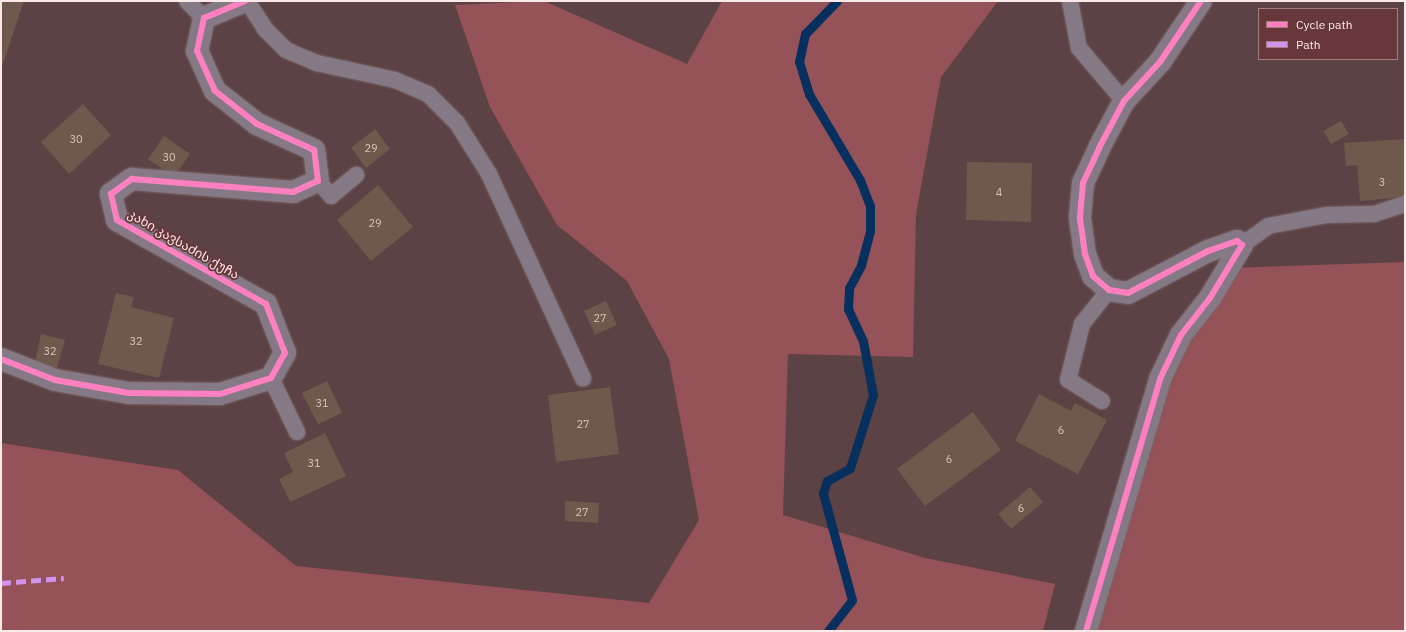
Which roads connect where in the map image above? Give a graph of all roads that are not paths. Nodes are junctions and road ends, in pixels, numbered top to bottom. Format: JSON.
{"nodes":[{"id":1,"x":187,"y":1,"type":"edge"},
{"id":2,"x":246,"y":1,"type":"edge"},
{"id":3,"x":1070,"y":1,"type":"edge"},
{"id":4,"x":1201,"y":1,"type":"edge"},
{"id":5,"x":204,"y":18,"type":"junction"},
{"id":6,"x":1124,"y":101,"type":"junction"},
{"id":7,"x":356,"y":175,"type":"dead end"},
{"id":8,"x":318,"y":181,"type":"junction"},
{"id":9,"x":1405,"y":204,"type":"edge"},
{"id":10,"x":1242,"y":245,"type":"junction"},
{"id":11,"x":1109,"y":290,"type":"junction"},
{"id":12,"x":1,"y":359,"type":"edge"},
{"id":13,"x":271,"y":378,"type":"junction"},
{"id":14,"x":583,"y":378,"type":"dead end"},
{"id":15,"x":1102,"y":400,"type":"dead end"},
{"id":16,"x":297,"y":432,"type":"dead end"},
{"id":17,"x":1086,"y":631,"type":"edge"}],
"edges":[{"from":1,"to":5,"type":"lane"},
{"from":2,"to":5,"type":"street"},
{"from":2,"to":14,"type":"lane"},
{"from":3,"to":6,"type":"lane"},
{"from":4,"to":6,"type":"street"},
{"from":5,"to":8,"type":"street"},
{"from":6,"to":11,"type":"street"},
{"from":7,"to":8,"type":"lane"},
{"from":8,"to":13,"type":"street","name":"კახი კავსაძის ქუჩა"},
{"from":9,"to":10,"type":"lane"},
{"from":10,"to":11,"type":"street"},
{"from":10,"to":17,"type":"street"},
{"from":11,"to":15,"type":"lane"},
{"from":12,"to":13,"type":"street"},
{"from":13,"to":16,"type":"lane"}]}
